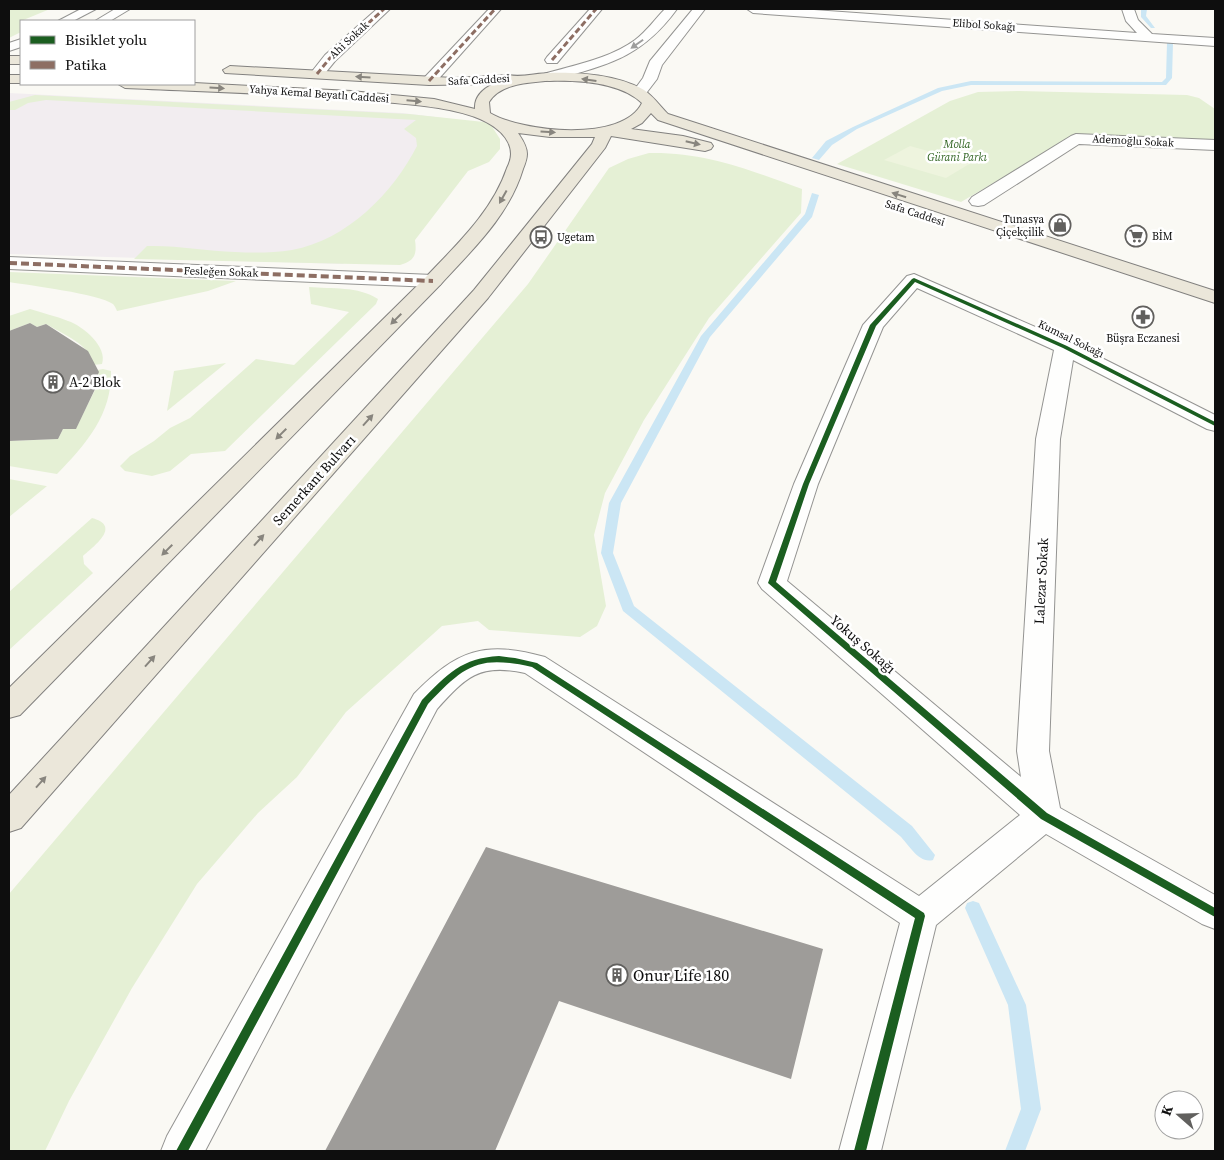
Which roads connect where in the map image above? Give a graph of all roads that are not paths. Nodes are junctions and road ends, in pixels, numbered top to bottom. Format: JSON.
{"nodes":[{"id":1,"x":90,"y":9,"type":"edge"},
{"id":2,"x":124,"y":9,"type":"edge"},
{"id":3,"x":384,"y":9,"type":"edge"},
{"id":4,"x":495,"y":9,"type":"edge"},
{"id":5,"x":596,"y":9,"type":"edge"},
{"id":6,"x":671,"y":9,"type":"edge"},
{"id":7,"x":699,"y":9,"type":"edge"},
{"id":8,"x":753,"y":9,"type":"edge"},
{"id":9,"x":1128,"y":9,"type":"edge"},
{"id":10,"x":66,"y":20,"type":"edge"},
{"id":11,"x":103,"y":20,"type":"edge"},
{"id":12,"x":1147,"y":36,"type":"junction"},
{"id":13,"x":1215,"y":42,"type":"edge"},
{"id":14,"x":552,"y":60,"type":"dead end"},
{"id":15,"x":213,"y":69,"type":"dead end"},
{"id":16,"x":317,"y":74,"type":"junction"},
{"id":17,"x":549,"y":77,"type":"junction"},
{"id":18,"x":530,"y":78,"type":"junction"},
{"id":19,"x":429,"y":81,"type":"junction"},
{"id":20,"x":172,"y":85,"type":"edge"},
{"id":21,"x":644,"y":98,"type":"junction"},
{"id":22,"x":493,"y":120,"type":"junction"},
{"id":23,"x":608,"y":132,"type":"junction"},
{"id":24,"x":671,"y":140,"type":"junction"},
{"id":25,"x":1215,"y":145,"type":"edge"},
{"id":26,"x":517,"y":163,"type":"junction"},
{"id":27,"x":582,"y":166,"type":"junction"},
{"id":28,"x":978,"y":201,"type":"dead end"},
{"id":29,"x":9,"y":263,"type":"edge"},
{"id":30,"x":914,"y":280,"type":"joint"},
{"id":31,"x":433,"y":281,"type":"junction"},
{"id":32,"x":1215,"y":297,"type":"edge"},
{"id":33,"x":1215,"y":310,"type":"edge"},
{"id":34,"x":1065,"y":347,"type":"junction"},
{"id":35,"x":1215,"y":424,"type":"edge"},
{"id":36,"x":9,"y":707,"type":"edge"},
{"id":37,"x":1044,"y":816,"type":"junction"},
{"id":38,"x":9,"y":818,"type":"edge"},
{"id":39,"x":1215,"y":913,"type":"edge"},
{"id":40,"x":920,"y":916,"type":"junction"},
{"id":41,"x":182,"y":1151,"type":"edge"},
{"id":42,"x":860,"y":1151,"type":"edge"}],
"edges":[{"from":1,"to":10,"type":"street"},
{"from":2,"to":11,"type":"street"},
{"from":3,"to":16,"type":"street","name":"Ahi Sokak"},
{"from":4,"to":19,"type":"street"},
{"from":5,"to":14,"type":"street"},
{"from":6,"to":17,"type":"street","one_way":true},
{"from":7,"to":21,"type":"street"},
{"from":8,"to":12,"type":"street","name":"Elibol Sokağı"},
{"from":9,"to":12,"type":"street"},
{"from":12,"to":13,"type":"street","name":"Elibol Sokağı"},
{"from":15,"to":16,"type":"main road","name":"Yahya Kemal Beyatlı Caddesi"},
{"from":19,"to":16,"type":"main road","name":"Yahya Kemal Beyatlı Caddesi","one_way":true},
{"from":17,"to":18,"type":"main road"},
{"from":21,"to":17,"type":"main road","one_way":true},
{"from":18,"to":19,"type":"main road","name":"Safa Caddesi"},
{"from":18,"to":22,"type":"main road"},
{"from":20,"to":22,"type":"main road","name":"Yahya Kemal Beyatlı Caddesi","one_way":true},
{"from":21,"to":23,"type":"main road"},
{"from":32,"to":21,"type":"main road","name":"Safa Caddesi","one_way":true},
{"from":22,"to":23,"type":"main road","name":"Yahya Kemal Beyatlı Caddesi","one_way":true},
{"from":22,"to":26,"type":"main road"},
{"from":23,"to":24,"type":"main road","name":"Safa Caddesi"},
{"from":23,"to":27,"type":"main road","name":"Semerkant Bulvarı"},
{"from":24,"to":27,"type":"main road"},
{"from":24,"to":33,"type":"main road","name":"Safa Caddesi","one_way":true},
{"from":25,"to":28,"type":"street","name":"Ademoğlu Sokak"},
{"from":26,"to":27,"type":"main road"},
{"from":26,"to":31,"type":"main road","one_way":true},
{"from":38,"to":27,"type":"main road","name":"Semerkant Bulvarı","one_way":true},
{"from":29,"to":31,"type":"street","name":"Fesleğen Sokak"},
{"from":30,"to":34,"type":"street","name":"Kumsal Sokağı"},
{"from":30,"to":37,"type":"street","name":"Yokuş Sokağı"},
{"from":31,"to":36,"type":"main road","one_way":true},
{"from":34,"to":35,"type":"street","name":"Kumsal Sokağı"},
{"from":34,"to":37,"type":"street","name":"Lalezar Sokak"},
{"from":37,"to":39,"type":"street","name":"Yokuş Sokağı"},
{"from":37,"to":40,"type":"street"},
{"from":40,"to":41,"type":"street"},
{"from":40,"to":42,"type":"street"}]}
